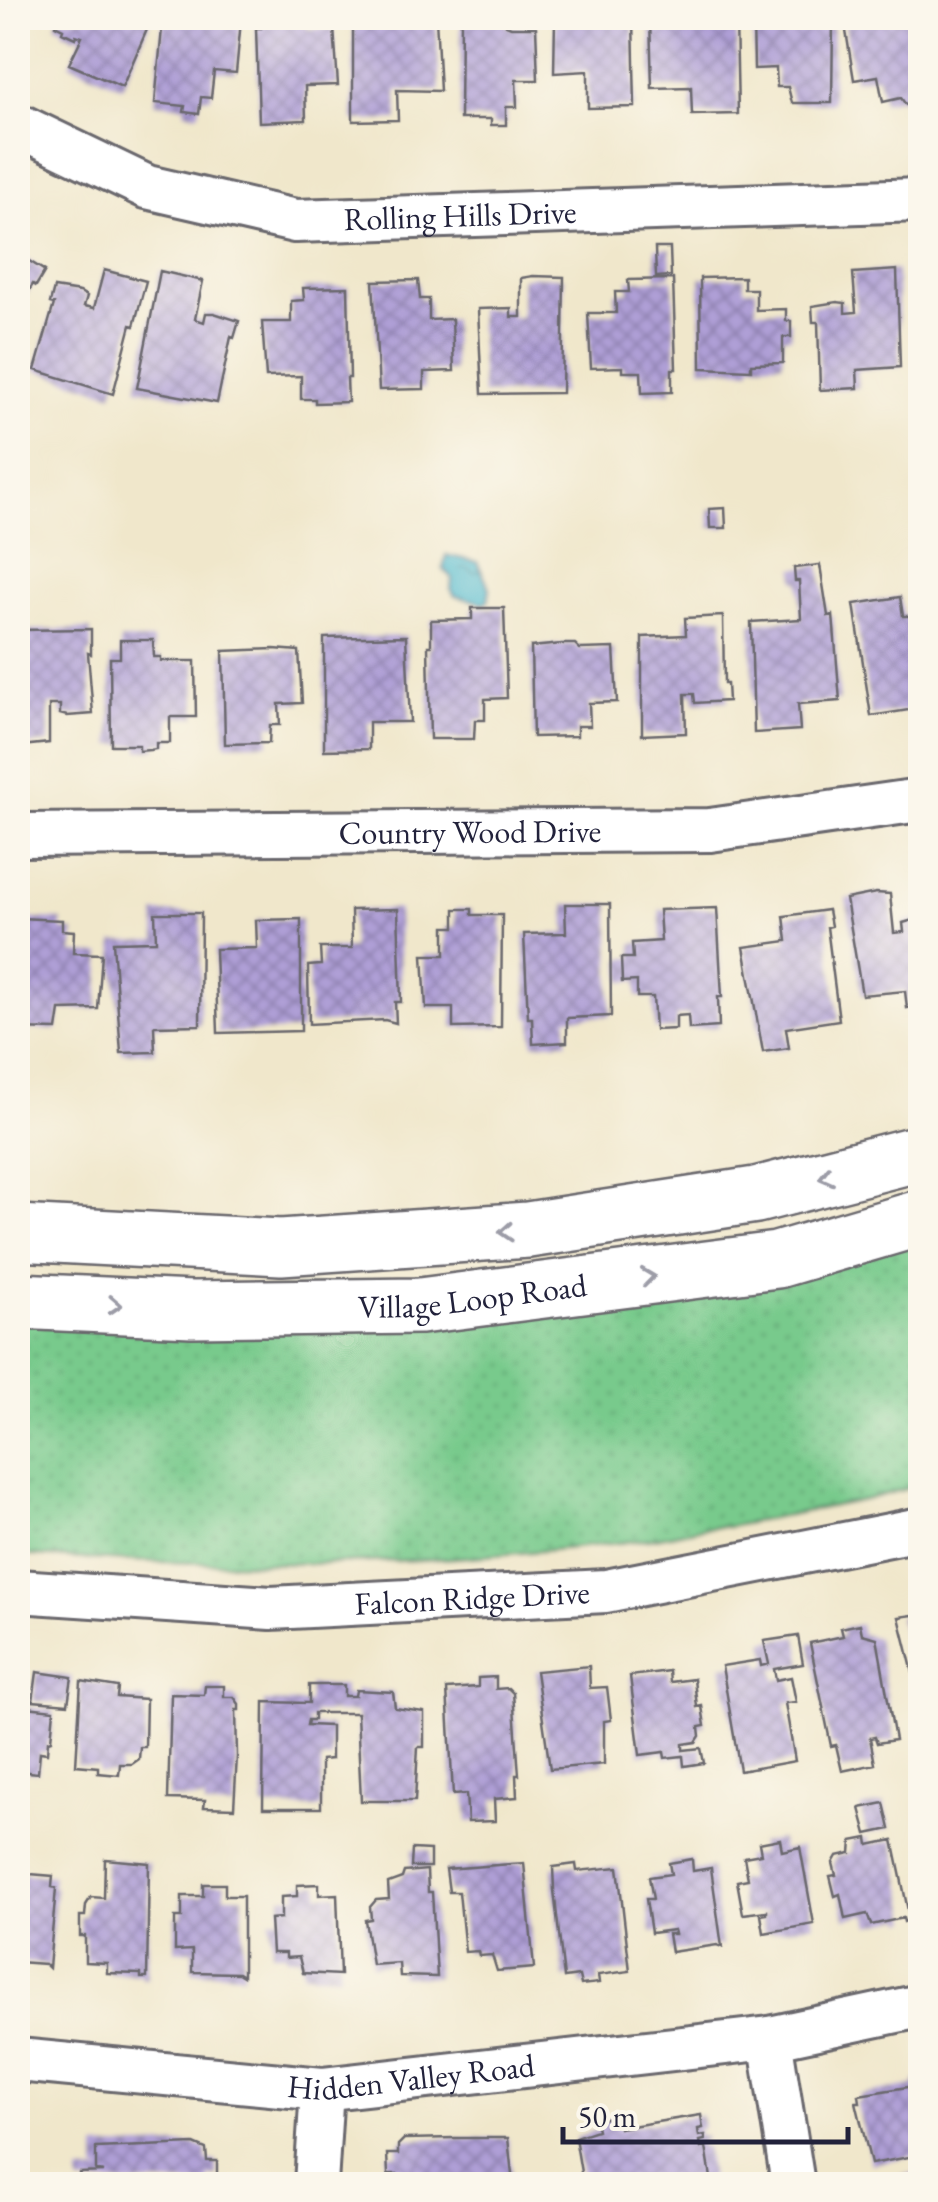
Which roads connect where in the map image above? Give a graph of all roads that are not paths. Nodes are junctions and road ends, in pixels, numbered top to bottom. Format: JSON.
{"nodes":[{"id":1,"x":18,"y":126,"type":"edge"},
{"id":2,"x":920,"y":200,"type":"edge"},
{"id":3,"x":920,"y":800,"type":"edge"},
{"id":4,"x":18,"y":835,"type":"edge"},
{"id":5,"x":920,"y":1153,"type":"edge"},
{"id":6,"x":920,"y":1218,"type":"edge"},
{"id":7,"x":18,"y":1233,"type":"edge"},
{"id":8,"x":18,"y":1300,"type":"edge"},
{"id":9,"x":920,"y":1529,"type":"edge"},
{"id":10,"x":18,"y":1591,"type":"edge"},
{"id":11,"x":920,"y":2006,"type":"edge"},
{"id":12,"x":770,"y":2038,"type":"junction"},
{"id":13,"x":18,"y":2060,"type":"edge"},
{"id":14,"x":322,"y":2089,"type":"junction"},
{"id":15,"x":316,"y":2184,"type":"edge"},
{"id":16,"x":793,"y":2184,"type":"edge"}],
"edges":[{"from":1,"to":2,"type":"street","name":"Rolling Hills Drive"},
{"from":3,"to":4,"type":"street","name":"Country Wood Drive"},
{"from":5,"to":7,"type":"main road","name":"Village Loop Road","one_way":true},
{"from":8,"to":6,"type":"main road","name":"Village Loop Road","one_way":true},
{"from":9,"to":10,"type":"street","name":"Falcon Ridge Drive"},
{"from":11,"to":12,"type":"street","name":"Hidden Valley Road"},
{"from":12,"to":14,"type":"street","name":"Hidden Valley Road"},
{"from":12,"to":16,"type":"street"},
{"from":13,"to":14,"type":"street","name":"Hidden Valley Road"},
{"from":14,"to":15,"type":"street"}]}
